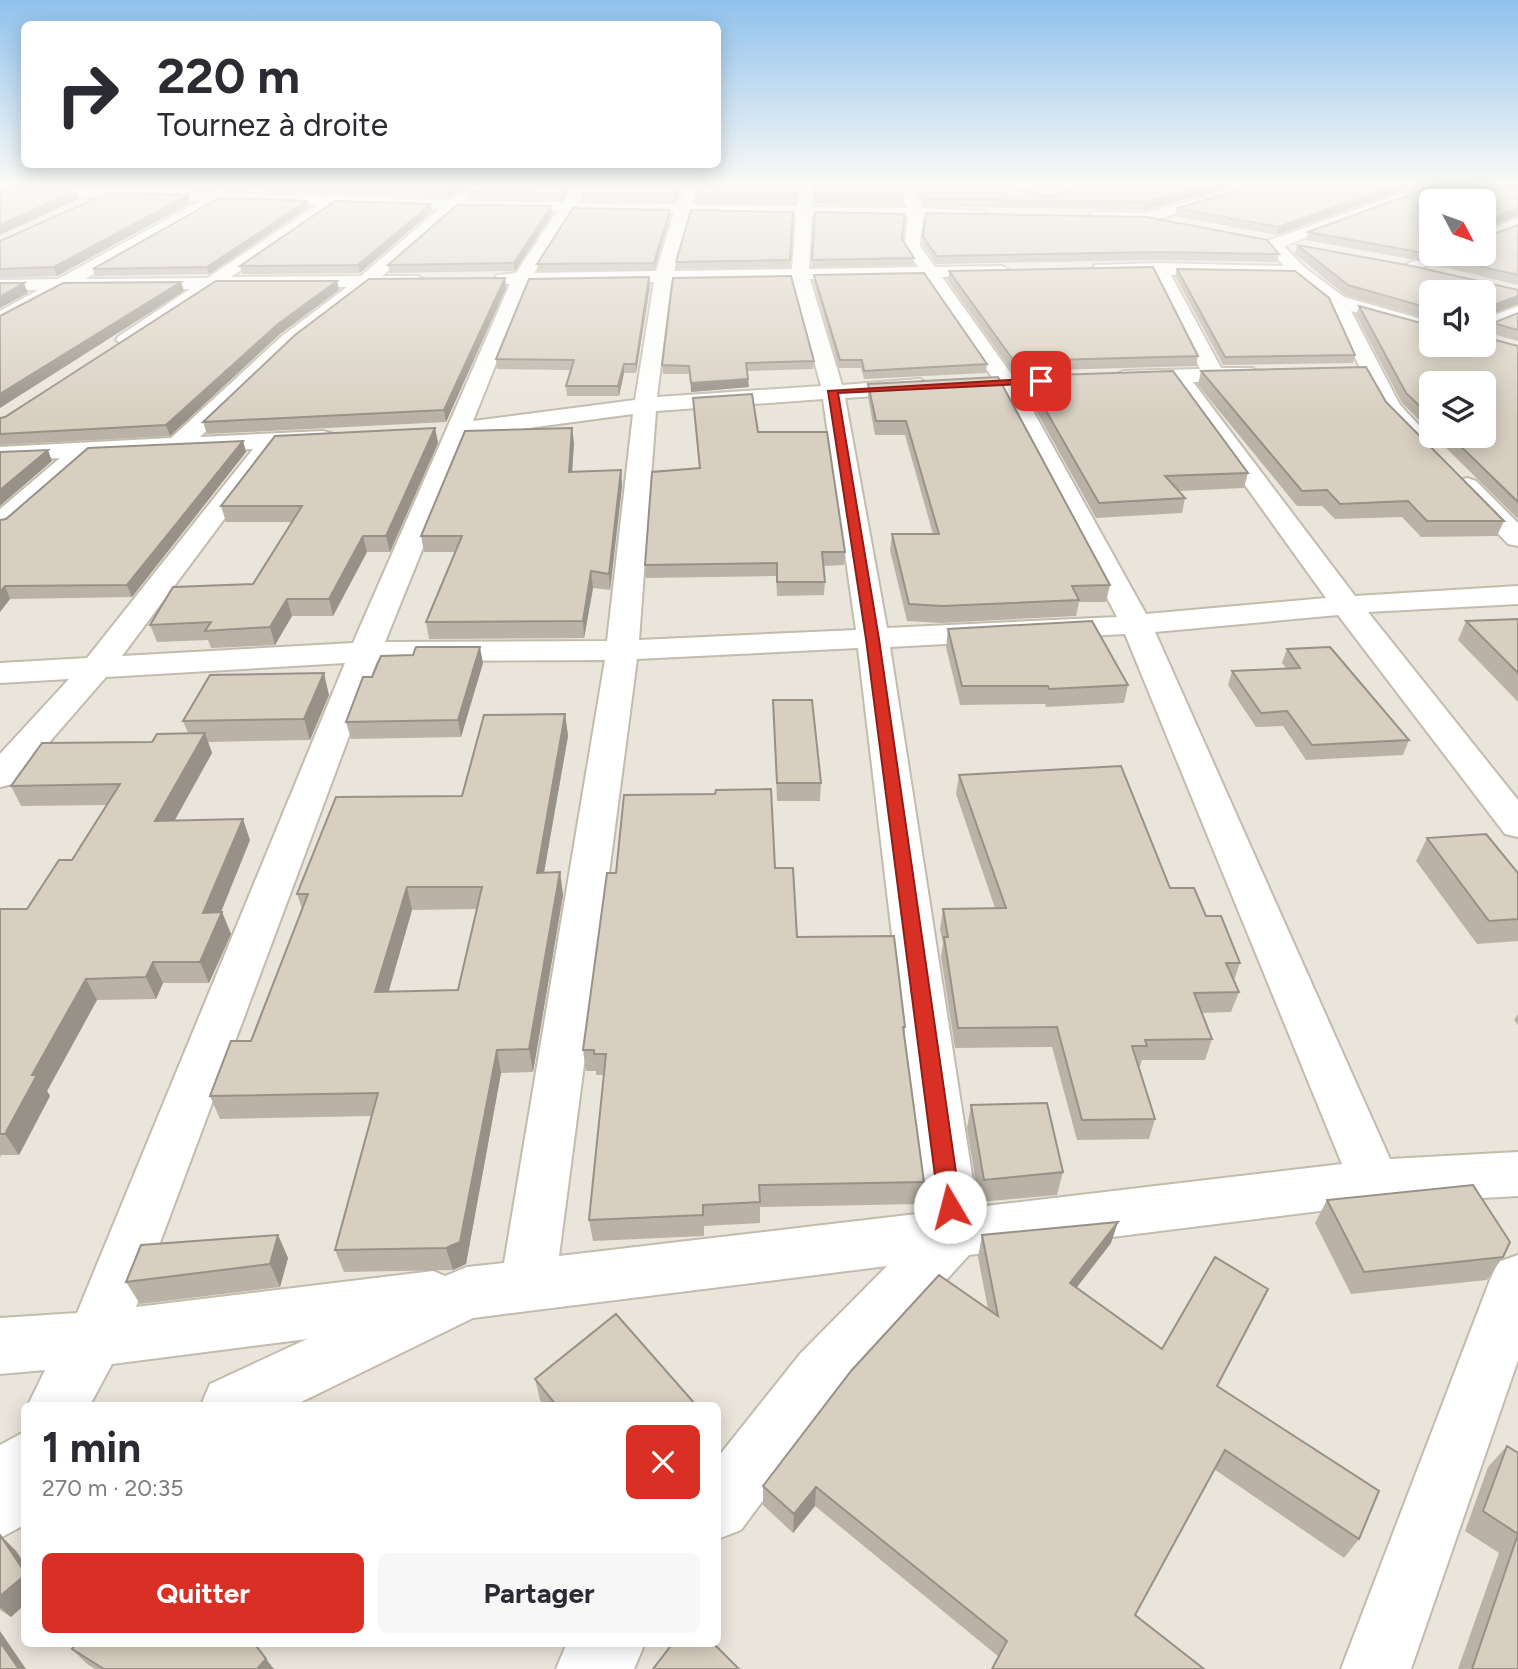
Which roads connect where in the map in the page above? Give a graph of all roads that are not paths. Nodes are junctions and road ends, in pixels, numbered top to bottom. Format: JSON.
{"nodes":[{"id":1,"x":102,"y":263,"type":"edge"},
{"id":2,"x":243,"y":263,"type":"edge"},
{"id":3,"x":387,"y":263,"type":"edge"},
{"id":4,"x":532,"y":263,"type":"edge"},
{"id":5,"x":668,"y":263,"type":"edge"},
{"id":6,"x":801,"y":263,"type":"edge"},
{"id":7,"x":923,"y":263,"type":"edge"},
{"id":8,"x":1289,"y":263,"type":"edge"},
{"id":9,"x":1413,"y":263,"type":"edge"},
{"id":10,"x":1159,"y":268,"type":"junction"},
{"id":11,"x":1080,"y":269,"type":"edge"},
{"id":12,"x":1017,"y":270,"type":"edge"},
{"id":13,"x":1298,"y":271,"type":"junction"},
{"id":14,"x":929,"y":273,"type":"junction"},
{"id":15,"x":1437,"y":274,"type":"edge"},
{"id":16,"x":800,"y":275,"type":"junction"},
{"id":17,"x":522,"y":278,"type":"junction"},
{"id":18,"x":663,"y":278,"type":"junction"},
{"id":19,"x":483,"y":279,"type":"edge"},
{"id":20,"x":430,"y":280,"type":"edge"},
{"id":21,"x":215,"y":282,"type":"junction"},
{"id":22,"x":365,"y":282,"type":"junction"},
{"id":23,"x":65,"y":284,"type":"junction"},
{"id":24,"x":0,"y":285,"type":"edge"},
{"id":25,"x":1337,"y":301,"type":"junction"},
{"id":26,"x":1518,"y":312,"type":"edge"},
{"id":27,"x":0,"y":319,"type":"edge"},
{"id":28,"x":1496,"y":321,"type":"edge"},
{"id":29,"x":1419,"y":323,"type":"edge"},
{"id":30,"x":114,"y":348,"type":"edge"},
{"id":31,"x":1344,"y":372,"type":"edge"},
{"id":32,"x":1370,"y":372,"type":"junction"},
{"id":33,"x":1279,"y":374,"type":"edge"},
{"id":34,"x":1177,"y":375,"type":"junction"},
{"id":35,"x":1214,"y":375,"type":"junction"},
{"id":36,"x":1095,"y":379,"type":"edge"},
{"id":37,"x":941,"y":385,"type":"edge"},
{"id":38,"x":833,"y":391,"type":"junction"},
{"id":39,"x":645,"y":405,"type":"junction"},
{"id":40,"x":450,"y":431,"type":"junction"},
{"id":41,"x":352,"y":437,"type":"edge"},
{"id":42,"x":271,"y":441,"type":"junction"},
{"id":43,"x":178,"y":445,"type":"junction"},
{"id":44,"x":84,"y":450,"type":"junction"},
{"id":45,"x":0,"y":454,"type":"edge"},
{"id":46,"x":0,"y":523,"type":"edge"},
{"id":47,"x":1518,"y":538,"type":"edge"},
{"id":48,"x":1518,"y":595,"type":"edge"},
{"id":49,"x":1347,"y":606,"type":"junction"},
{"id":50,"x":1136,"y":623,"type":"junction"},
{"id":51,"x":873,"y":639,"type":"junction"},
{"id":52,"x":622,"y":650,"type":"junction"},
{"id":53,"x":365,"y":653,"type":"junction"},
{"id":54,"x":98,"y":666,"type":"junction"},
{"id":55,"x":0,"y":673,"type":"edge"},
{"id":56,"x":0,"y":776,"type":"edge"},
{"id":57,"x":1518,"y":825,"type":"edge"},
{"id":58,"x":1518,"y":1174,"type":"edge"},
{"id":59,"x":1375,"y":1182,"type":"junction"},
{"id":60,"x":954,"y":1234,"type":"junction"},
{"id":61,"x":1518,"y":1280,"type":"edge"},
{"id":62,"x":528,"y":1285,"type":"junction"},
{"id":63,"x":467,"y":1293,"type":"junction"},
{"id":64,"x":95,"y":1339,"type":"junction"},
{"id":65,"x":0,"y":1346,"type":"edge"},
{"id":66,"x":60,"y":1402,"type":"edge"},
{"id":67,"x":237,"y":1402,"type":"edge"},
{"id":68,"x":21,"y":1468,"type":"edge"},
{"id":69,"x":721,"y":1503,"type":"edge"},
{"id":70,"x":0,"y":1506,"type":"edge"},
{"id":71,"x":21,"y":1506,"type":"edge"},
{"id":72,"x":0,"y":1516,"type":"edge"},
{"id":73,"x":608,"y":1647,"type":"edge"},
{"id":74,"x":591,"y":1669,"type":"edge"},
{"id":75,"x":1376,"y":1669,"type":"edge"}],
"edges":[{"from":1,"to":23,"type":"street"},
{"from":2,"to":21,"type":"street"},
{"from":3,"to":22,"type":"street"},
{"from":4,"to":17,"type":"street"},
{"from":5,"to":18,"type":"street"},
{"from":6,"to":16,"type":"street"},
{"from":7,"to":14,"type":"street"},
{"from":8,"to":13,"type":"street"},
{"from":9,"to":15,"type":"street"},
{"from":10,"to":11,"type":"street"},
{"from":10,"to":13,"type":"street"},
{"from":10,"to":35,"type":"street"},
{"from":12,"to":14,"type":"street"},
{"from":13,"to":25,"type":"street"},
{"from":14,"to":16,"type":"street"},
{"from":14,"to":50,"type":"street"},
{"from":16,"to":18,"type":"street"},
{"from":16,"to":38,"type":"street"},
{"from":17,"to":18,"type":"street"},
{"from":17,"to":19,"type":"street"},
{"from":17,"to":40,"type":"street"},
{"from":18,"to":39,"type":"street"},
{"from":20,"to":22,"type":"street"},
{"from":21,"to":22,"type":"street"},
{"from":21,"to":23,"type":"street"},
{"from":21,"to":30,"type":"street"},
{"from":22,"to":43,"type":"street"},
{"from":23,"to":24,"type":"street"},
{"from":23,"to":27,"type":"street"},
{"from":25,"to":29,"type":"street"},
{"from":25,"to":32,"type":"street"},
{"from":26,"to":28,"type":"street"},
{"from":31,"to":32,"type":"street"},
{"from":32,"to":47,"type":"street"},
{"from":33,"to":35,"type":"street"},
{"from":34,"to":35,"type":"street"},
{"from":34,"to":36,"type":"street"},
{"from":34,"to":49,"type":"street"},
{"from":37,"to":38,"type":"street"},
{"from":38,"to":39,"type":"street"},
{"from":38,"to":51,"type":"street"},
{"from":39,"to":40,"type":"street"},
{"from":39,"to":52,"type":"street"},
{"from":40,"to":53,"type":"street"},
{"from":41,"to":42,"type":"street"},
{"from":42,"to":43,"type":"street"},
{"from":42,"to":54,"type":"street"},
{"from":43,"to":44,"type":"street"},
{"from":44,"to":45,"type":"street"},
{"from":44,"to":46,"type":"street"},
{"from":48,"to":49,"type":"street"},
{"from":49,"to":50,"type":"street"},
{"from":49,"to":57,"type":"street"},
{"from":50,"to":51,"type":"street"},
{"from":50,"to":59,"type":"street"},
{"from":51,"to":52,"type":"street"},
{"from":51,"to":60,"type":"street"},
{"from":52,"to":53,"type":"street"},
{"from":52,"to":62,"type":"street"},
{"from":53,"to":54,"type":"street"},
{"from":53,"to":64,"type":"street"},
{"from":54,"to":55,"type":"street"},
{"from":54,"to":56,"type":"street"},
{"from":58,"to":59,"type":"street"},
{"from":59,"to":60,"type":"street"},
{"from":60,"to":62,"type":"street"},
{"from":60,"to":69,"type":"street"},
{"from":61,"to":75,"type":"street"},
{"from":62,"to":63,"type":"street"},
{"from":63,"to":64,"type":"street"},
{"from":63,"to":67,"type":"street"},
{"from":64,"to":65,"type":"street"},
{"from":64,"to":66,"type":"street"},
{"from":68,"to":70,"type":"street"},
{"from":71,"to":72,"type":"street"},
{"from":73,"to":74,"type":"street"}]}
